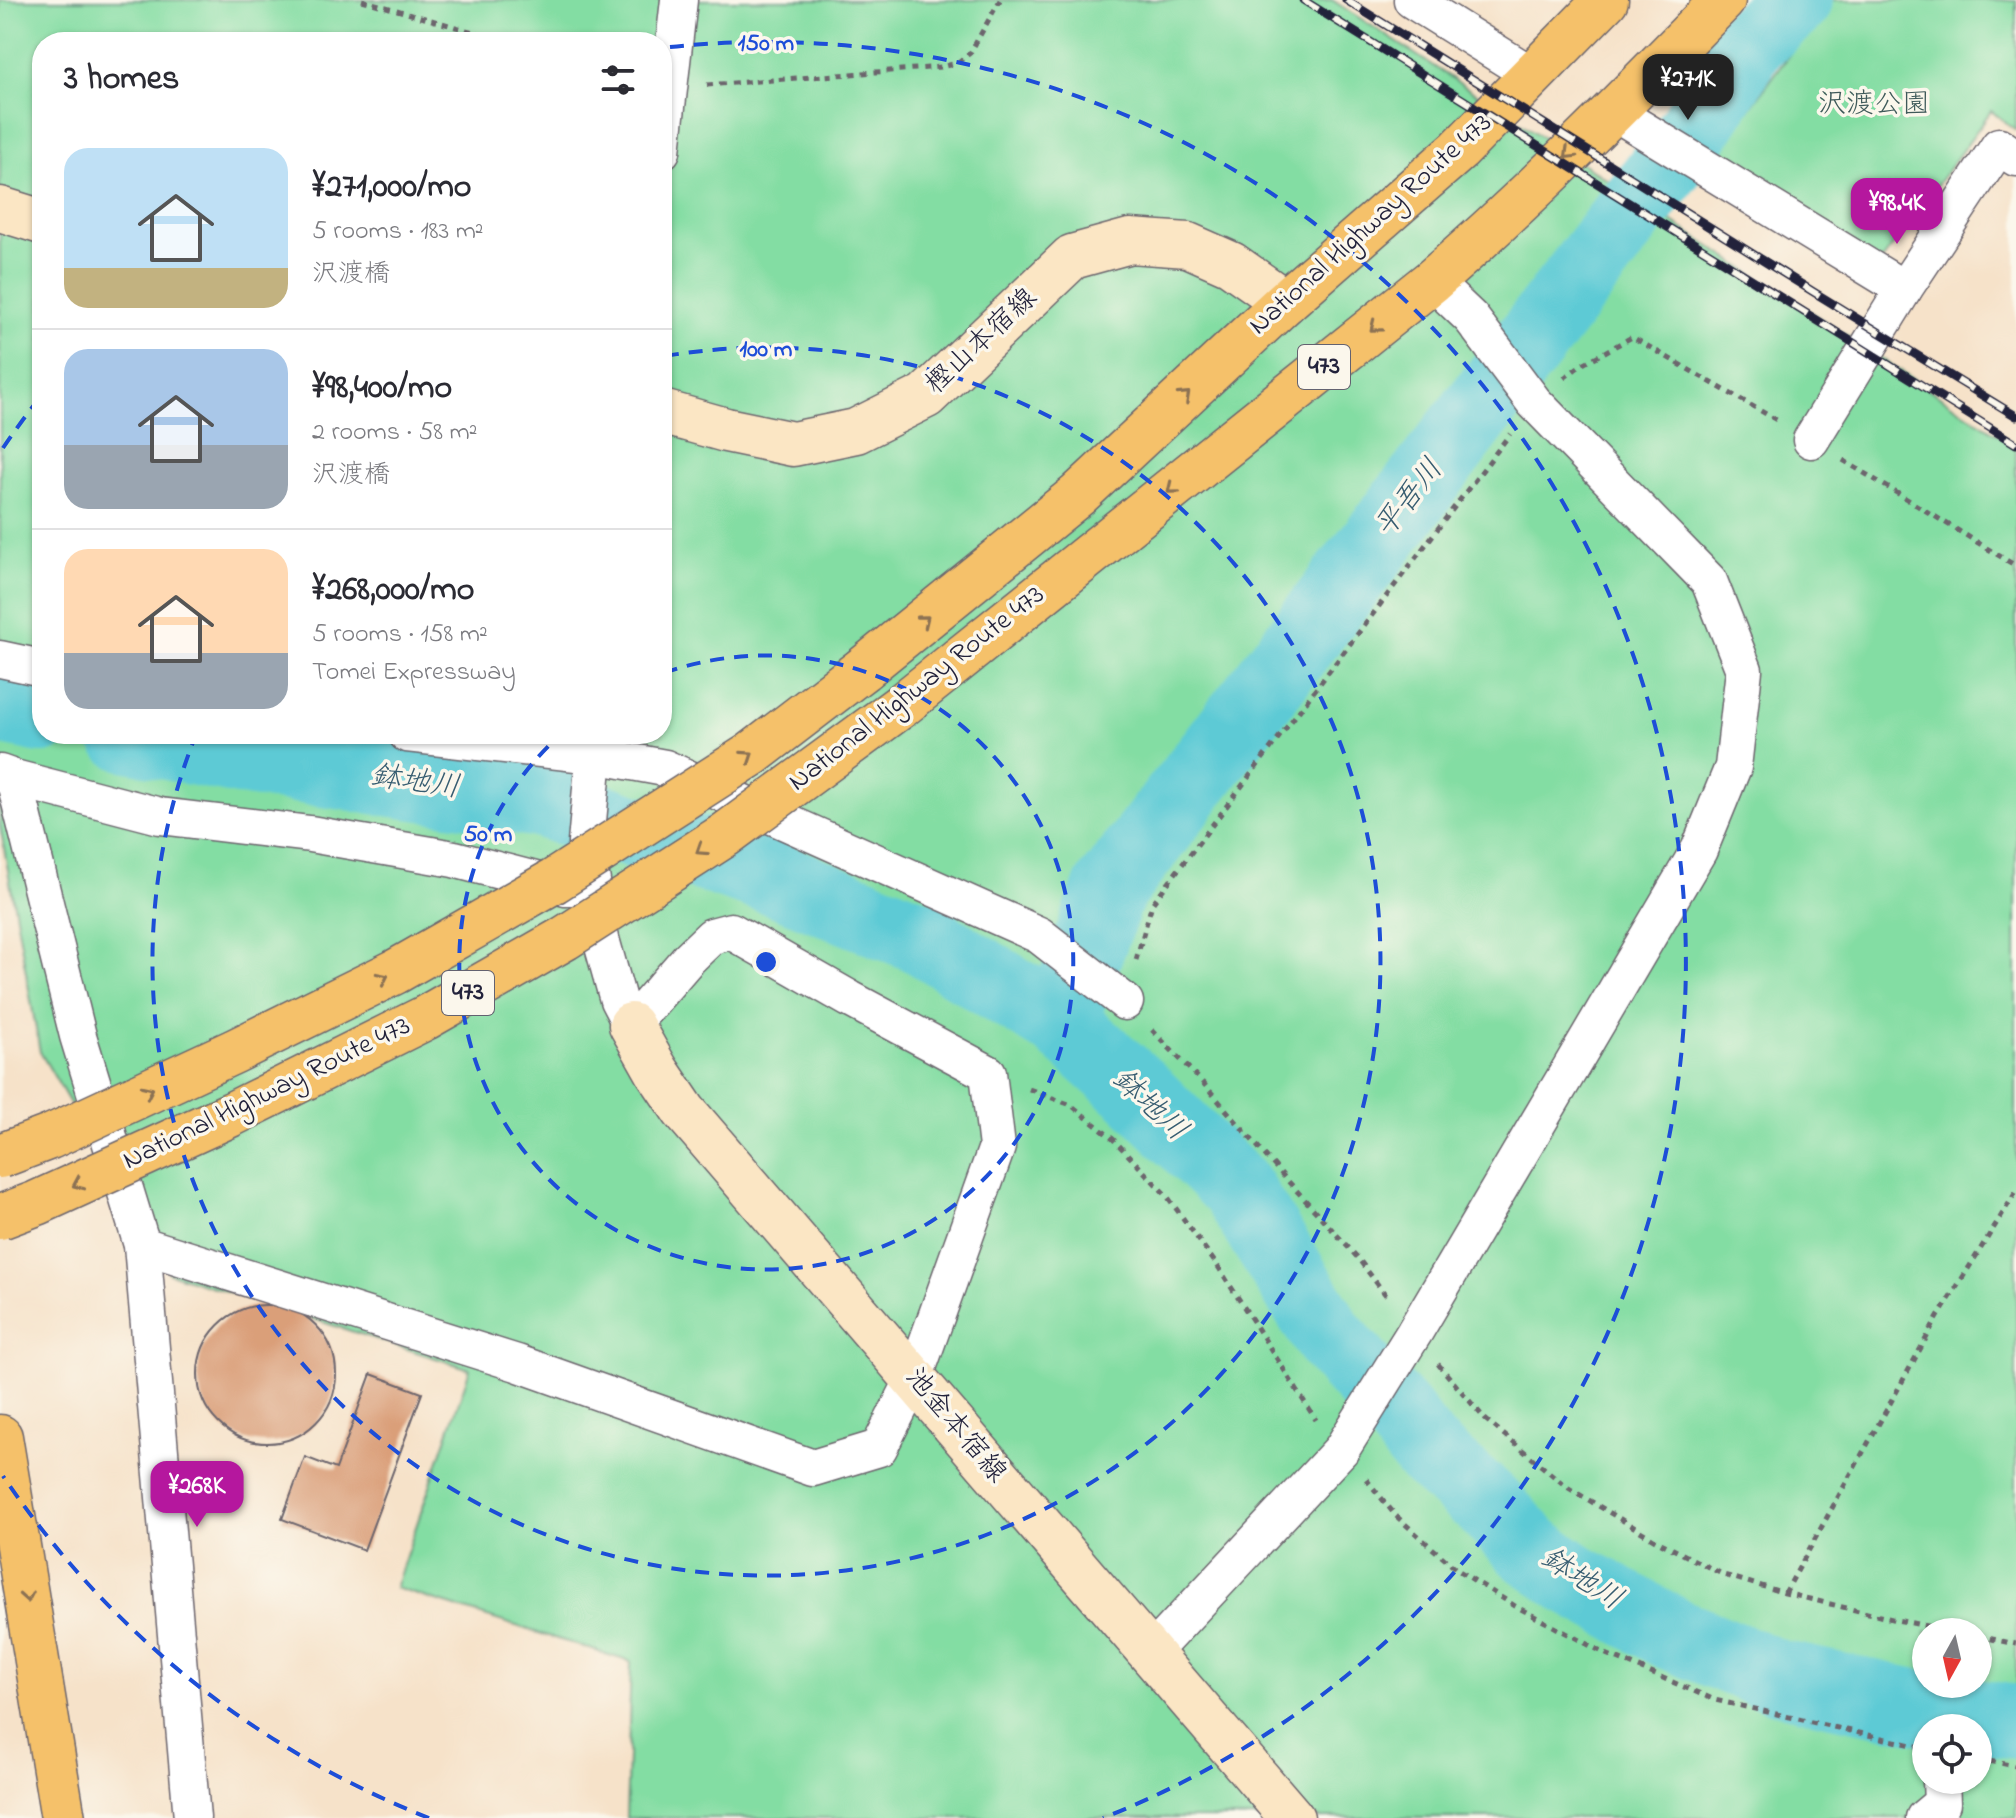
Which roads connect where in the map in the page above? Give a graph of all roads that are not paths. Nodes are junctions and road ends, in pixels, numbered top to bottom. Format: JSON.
{"nodes":[{"id":1,"x":679,"y":0,"type":"edge"},
{"id":2,"x":1412,"y":0,"type":"edge"},
{"id":3,"x":1606,"y":0,"type":"edge"},
{"id":4,"x":1723,"y":0,"type":"edge"},
{"id":5,"x":672,"y":56,"type":"edge"},
{"id":6,"x":1532,"y":75,"type":"junction"},
{"id":7,"x":1624,"y":118,"type":"junction"},
{"id":8,"x":2016,"y":158,"type":"edge"},
{"id":9,"x":0,"y":209,"type":"edge"},
{"id":10,"x":32,"y":219,"type":"edge"},
{"id":11,"x":1432,"y":281,"type":"junction"},
{"id":12,"x":1904,"y":289,"type":"junction"},
{"id":13,"x":1285,"y":302,"type":"junction"},
{"id":14,"x":672,"y":415,"type":"edge"},
{"id":15,"x":1811,"y":440,"type":"dead end"},
{"id":16,"x":0,"y":659,"type":"edge"},
{"id":17,"x":32,"y":666,"type":"edge"},
{"id":18,"x":595,"y":744,"type":"edge"},
{"id":19,"x":7,"y":776,"type":"edge"},
{"id":20,"x":594,"y":896,"type":"junction"},
{"id":21,"x":1125,"y":1002,"type":"road end"},
{"id":22,"x":631,"y":1025,"type":"junction"},
{"id":23,"x":0,"y":1156,"type":"edge"},
{"id":24,"x":0,"y":1217,"type":"edge"},
{"id":25,"x":142,"y":1245,"type":"junction"},
{"id":26,"x":914,"y":1379,"type":"junction"},
{"id":27,"x":0,"y":1437,"type":"edge"},
{"id":28,"x":1150,"y":1654,"type":"junction"},
{"id":29,"x":63,"y":1818,"type":"edge"},
{"id":30,"x":192,"y":1818,"type":"edge"},
{"id":31,"x":1292,"y":1818,"type":"edge"}],
"edges":[{"from":1,"to":5,"type":"street"},
{"from":2,"to":6,"type":"street"},
{"from":3,"to":6,"type":"highway","name":"National Highway Route 473","number":"473"},
{"from":4,"to":7,"type":"highway","name":"National Highway Route 473","number":"473"},
{"from":6,"to":13,"type":"highway","name":"National Highway Route 473","number":"473"},
{"from":7,"to":11,"type":"highway","name":"National Highway Route 473","number":"473","one_way":true},
{"from":7,"to":12,"type":"street"},
{"from":8,"to":12,"type":"street"},
{"from":9,"to":10,"type":"street"},
{"from":11,"to":24,"type":"highway","name":"National Highway Route 473","number":"473","one_way":true,"bridge":true},
{"from":11,"to":28,"type":"street"},
{"from":12,"to":15,"type":"street"},
{"from":13,"to":14,"type":"street","name":"樫山本宿線"},
{"from":23,"to":13,"type":"highway","name":"National Highway Route 473","number":"473","one_way":true,"bridge":true},
{"from":16,"to":17,"type":"street"},
{"from":18,"to":20,"type":"street"},
{"from":18,"to":21,"type":"street"},
{"from":19,"to":20,"type":"street"},
{"from":19,"to":25,"type":"street"},
{"from":20,"to":22,"type":"street"},
{"from":22,"to":26,"type":"street","name":"池金本宿線"},
{"from":22,"to":26,"type":"street"},
{"from":25,"to":26,"type":"street"},
{"from":25,"to":30,"type":"street"},
{"from":26,"to":28,"type":"street","name":"池金本宿線"},
{"from":27,"to":29,"type":"highway","one_way":true},
{"from":28,"to":31,"type":"street","name":"池金本宿線"}]}
